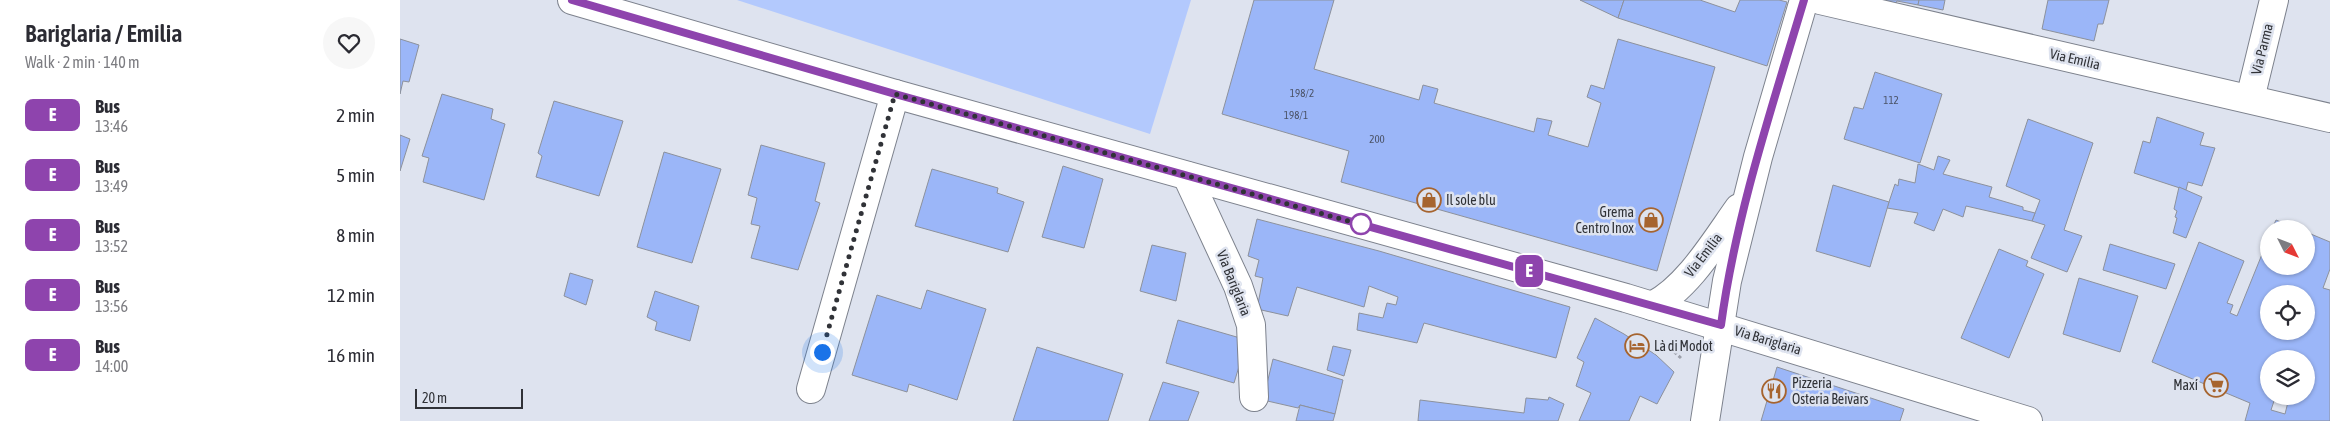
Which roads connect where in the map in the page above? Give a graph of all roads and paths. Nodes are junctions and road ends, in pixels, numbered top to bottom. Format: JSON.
{"nodes":[{"id":1,"x":572,"y":0,"type":"edge"},
{"id":2,"x":1804,"y":0,"type":"edge"},
{"id":3,"x":1820,"y":0,"type":"edge"},
{"id":4,"x":2274,"y":0,"type":"edge"},
{"id":5,"x":895,"y":94,"type":"junction"},
{"id":6,"x":2250,"y":99,"type":"junction"},
{"id":7,"x":2330,"y":118,"type":"edge"},
{"id":8,"x":1187,"y":176,"type":"junction"},
{"id":9,"x":1747,"y":197,"type":"junction"},
{"id":10,"x":1652,"y":306,"type":"junction"},
{"id":11,"x":1721,"y":325,"type":"junction"},
{"id":12,"x":811,"y":390,"type":"dead end"},
{"id":13,"x":1254,"y":397,"type":"dead end"},
{"id":14,"x":1705,"y":421,"type":"edge"},
{"id":15,"x":2028,"y":421,"type":"edge"}],
"edges":[{"from":1,"to":5,"type":"street","name":"Via Bariglaria"},
{"from":2,"to":9,"type":"street","name":"Via Emilia"},
{"from":3,"to":6,"type":"street","name":"Via Emilia"},
{"from":4,"to":6,"type":"street","name":"Via Parma"},
{"from":5,"to":8,"type":"street","name":"Via Bariglaria"},
{"from":5,"to":12,"type":"street"},
{"from":6,"to":7,"type":"street","name":"Via Emilia"},
{"from":8,"to":10,"type":"street","name":"Via Bariglaria"},
{"from":8,"to":13,"type":"street","name":"Via Bariglaria"},
{"from":9,"to":10,"type":"street","name":"Via Emilia"},
{"from":9,"to":11,"type":"street","name":"Via Emilia"},
{"from":10,"to":11,"type":"street","name":"Via Bariglaria"},
{"from":11,"to":14,"type":"street","name":"Via Emilia"},
{"from":11,"to":15,"type":"street","name":"Via Bariglaria"}]}
